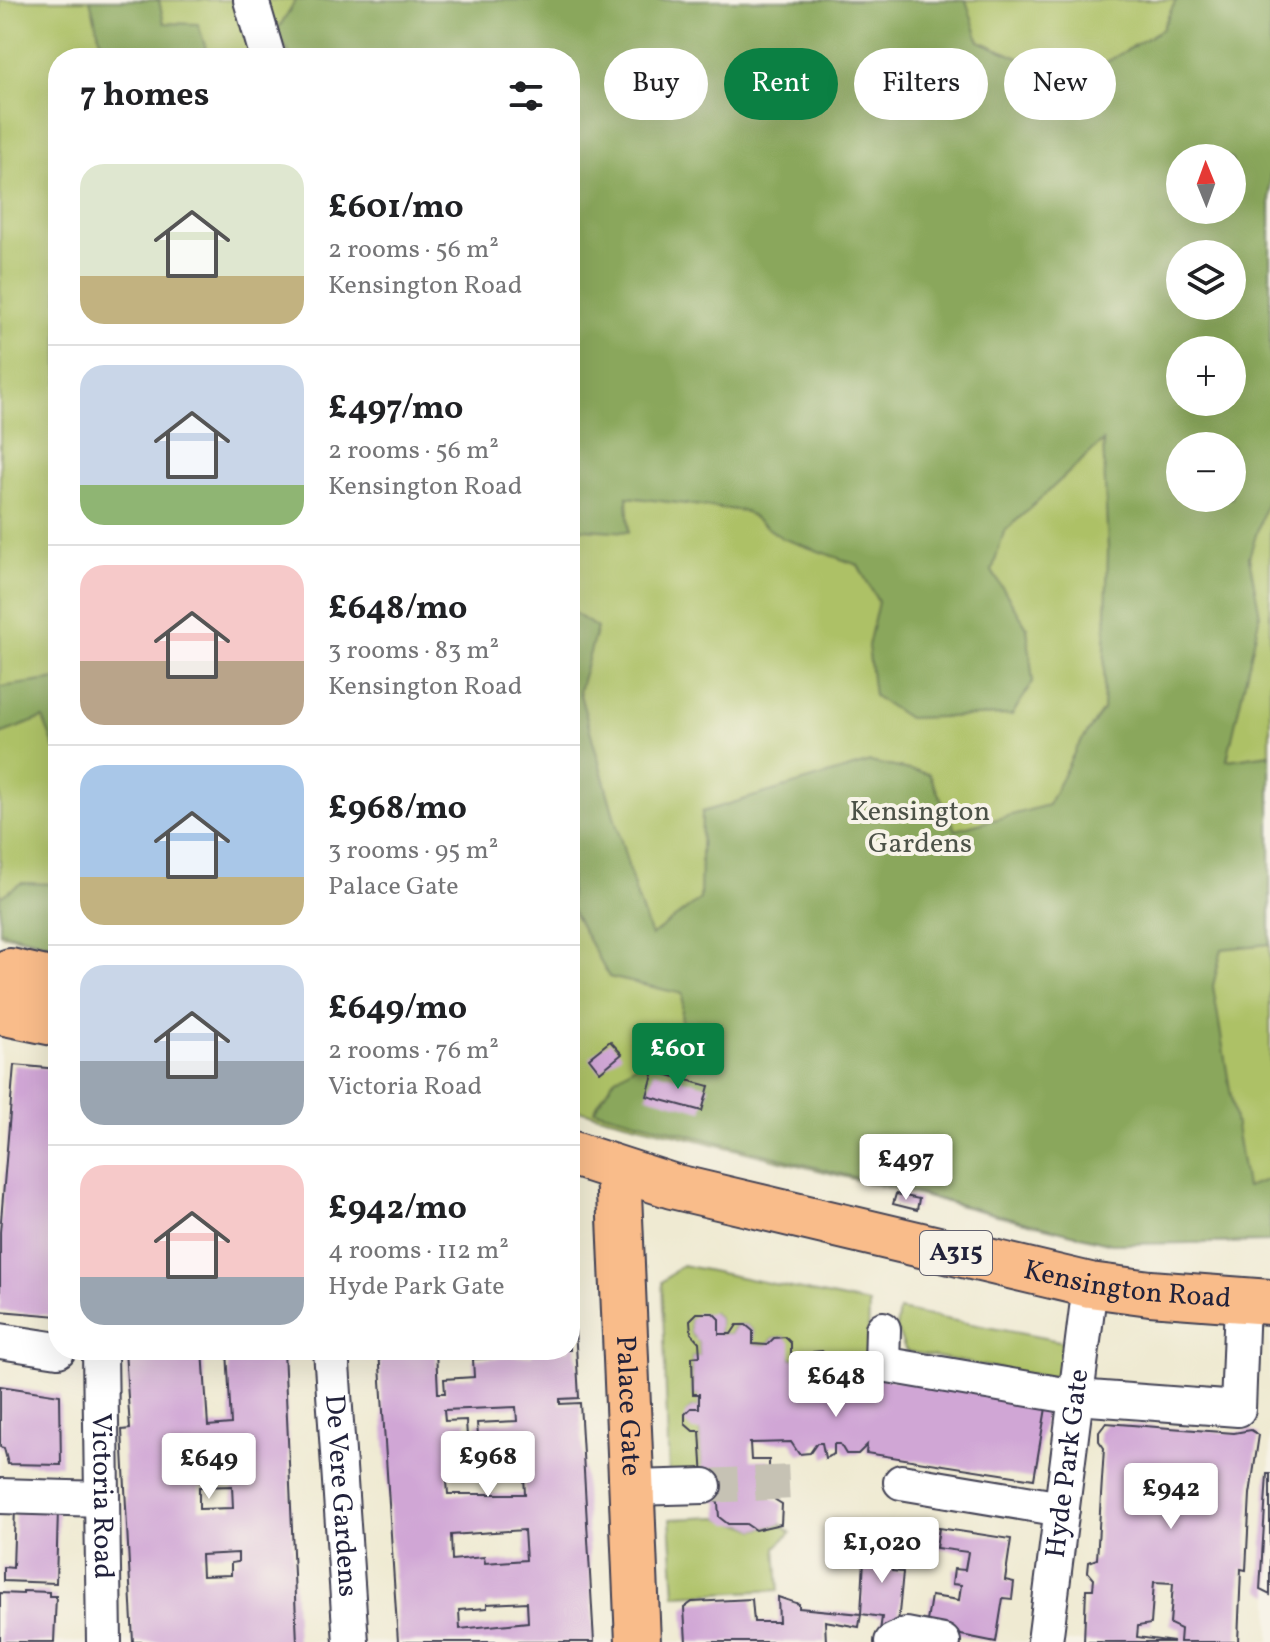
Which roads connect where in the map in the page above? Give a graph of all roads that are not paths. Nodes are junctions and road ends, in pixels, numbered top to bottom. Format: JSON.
{"nodes":[{"id":1,"x":251,"y":0,"type":"edge"},
{"id":2,"x":265,"y":48,"type":"edge"},
{"id":3,"x":0,"y":976,"type":"edge"},
{"id":4,"x":48,"y":980,"type":"edge"},
{"id":5,"x":0,"y":1012,"type":"edge"},
{"id":6,"x":48,"y":1022,"type":"edge"},
{"id":7,"x":580,"y":1157,"type":"edge"},
{"id":8,"x":618,"y":1170,"type":"junction"},
{"id":9,"x":1090,"y":1285,"type":"junction"},
{"id":10,"x":1256,"y":1301,"type":"edge"},
{"id":11,"x":883,"y":1329,"type":"dead end"},
{"id":12,"x":0,"y":1341,"type":"edge"},
{"id":13,"x":48,"y":1348,"type":"edge"},
{"id":14,"x":100,"y":1360,"type":"edge"},
{"id":15,"x":332,"y":1360,"type":"edge"},
{"id":16,"x":1076,"y":1397,"type":"junction"},
{"id":17,"x":901,"y":1482,"type":"dead end"},
{"id":18,"x":704,"y":1486,"type":"tunnel mouth"},
{"id":19,"x":632,"y":1488,"type":"junction"},
{"id":20,"x":0,"y":1496,"type":"edge"},
{"id":21,"x":102,"y":1499,"type":"junction"},
{"id":22,"x":1062,"y":1509,"type":"junction"},
{"id":23,"x":104,"y":1642,"type":"edge"},
{"id":24,"x":351,"y":1642,"type":"edge"},
{"id":25,"x":638,"y":1642,"type":"edge"},
{"id":26,"x":892,"y":1642,"type":"edge"},
{"id":27,"x":943,"y":1642,"type":"edge"},
{"id":28,"x":1045,"y":1642,"type":"edge"}],
"edges":[{"from":1,"to":2,"type":"street"},
{"from":3,"to":4,"type":"main road"},
{"from":5,"to":6,"type":"main road"},
{"from":7,"to":8,"type":"main road","name":"Kensington Road","number":"A315"},
{"from":8,"to":9,"type":"main road","name":"Kensington Road","number":"A315"},
{"from":8,"to":19,"type":"main road","name":"Palace Gate"},
{"from":9,"to":10,"type":"main road","name":"Kensington Road","number":"A315"},
{"from":9,"to":16,"type":"street","name":"Hyde Park Gate"},
{"from":10,"to":16,"type":"street"},
{"from":11,"to":16,"type":"street"},
{"from":12,"to":13,"type":"street"},
{"from":14,"to":21,"type":"street","name":"Victoria Road"},
{"from":15,"to":24,"type":"street","name":"De Vere Gardens"},
{"from":16,"to":22,"type":"street","name":"Hyde Park Gate"},
{"from":17,"to":22,"type":"street"},
{"from":18,"to":19,"type":"street"},
{"from":19,"to":25,"type":"main road","name":"Palace Gate"},
{"from":20,"to":21,"type":"street"},
{"from":21,"to":23,"type":"street","name":"Victoria Road"},
{"from":22,"to":28,"type":"street","name":"Hyde Park Gate"},
{"from":26,"to":27,"type":"street"}]}
